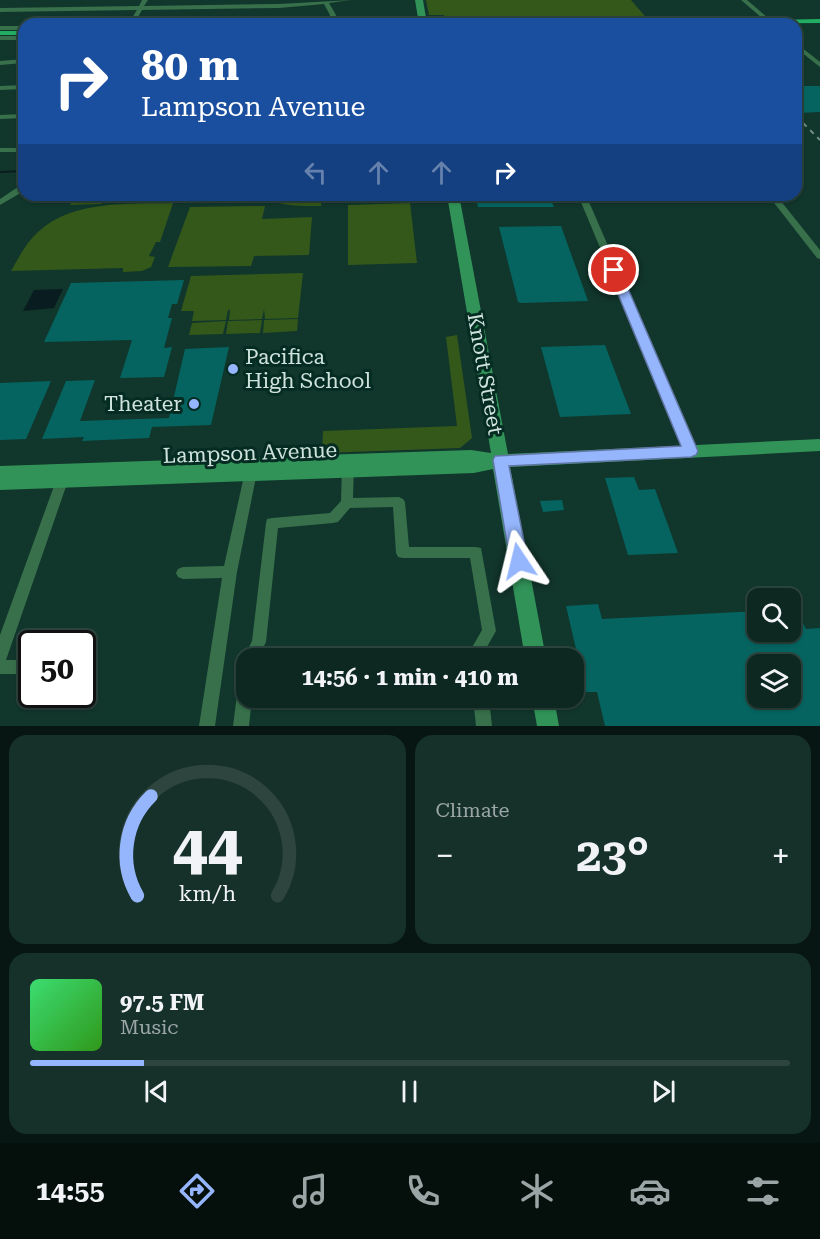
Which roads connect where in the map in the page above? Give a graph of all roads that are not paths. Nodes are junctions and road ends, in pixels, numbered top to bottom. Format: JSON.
{"nodes":[{"id":1,"x":41,"y":0,"type":"edge"},
{"id":2,"x":93,"y":0,"type":"edge"},
{"id":3,"x":145,"y":0,"type":"edge"},
{"id":4,"x":198,"y":0,"type":"edge"},
{"id":5,"x":348,"y":0,"type":"edge"},
{"id":6,"x":419,"y":0,"type":"edge"},
{"id":7,"x":744,"y":0,"type":"edge"},
{"id":8,"x":326,"y":2,"type":"junction"},
{"id":9,"x":194,"y":7,"type":"junction"},
{"id":10,"x":140,"y":8,"type":"junction"},
{"id":11,"x":86,"y":9,"type":"junction"},
{"id":12,"x":0,"y":10,"type":"edge"},
{"id":13,"x":32,"y":10,"type":"junction"},
{"id":14,"x":134,"y":18,"type":"edge"},
{"id":15,"x":333,"y":18,"type":"edge"},
{"id":16,"x":422,"y":18,"type":"edge"},
{"id":17,"x":765,"y":18,"type":"edge"},
{"id":18,"x":820,"y":21,"type":"edge"},
{"id":19,"x":802,"y":22,"type":"edge"},
{"id":20,"x":18,"y":27,"type":"edge"},
{"id":21,"x":0,"y":28,"type":"edge"},
{"id":22,"x":0,"y":33,"type":"edge"},
{"id":23,"x":18,"y":33,"type":"edge"},
{"id":24,"x":0,"y":38,"type":"edge"},
{"id":25,"x":18,"y":38,"type":"edge"},
{"id":26,"x":802,"y":50,"type":"edge"},
{"id":27,"x":18,"y":62,"type":"edge"},
{"id":28,"x":0,"y":63,"type":"edge"},
{"id":29,"x":820,"y":64,"type":"edge"},
{"id":30,"x":0,"y":87,"type":"edge"},
{"id":31,"x":18,"y":87,"type":"edge"},
{"id":32,"x":18,"y":116,"type":"edge"},
{"id":33,"x":0,"y":117,"type":"edge"},
{"id":34,"x":0,"y":150,"type":"edge"},
{"id":35,"x":18,"y":150,"type":"edge"},
{"id":36,"x":18,"y":191,"type":"edge"},
{"id":37,"x":454,"y":201,"type":"edge"},
{"id":38,"x":585,"y":201,"type":"edge"},
{"id":39,"x":776,"y":201,"type":"edge"},
{"id":40,"x":0,"y":203,"type":"edge"},
{"id":41,"x":820,"y":256,"type":"edge"},
{"id":42,"x":820,"y":445,"type":"edge"},
{"id":43,"x":691,"y":451,"type":"junction"},
{"id":44,"x":501,"y":460,"type":"junction"},
{"id":45,"x":347,"y":466,"type":"junction"},
{"id":46,"x":251,"y":470,"type":"junction"},
{"id":47,"x":0,"y":472,"type":"edge"},
{"id":48,"x":64,"y":475,"type":"junction"},
{"id":49,"x":0,"y":483,"type":"edge"},
{"id":50,"x":347,"y":503,"type":"junction"},
{"id":51,"x":230,"y":572,"type":"junction"},
{"id":52,"x":183,"y":573,"type":"dead end"},
{"id":53,"x":256,"y":648,"type":"edge"},
{"id":54,"x":479,"y":648,"type":"edge"},
{"id":55,"x":534,"y":648,"type":"edge"},
{"id":56,"x":0,"y":656,"type":"edge"},
{"id":57,"x":0,"y":667,"type":"edge"},
{"id":58,"x":18,"y":667,"type":"edge"},
{"id":59,"x":243,"y":708,"type":"edge"},
{"id":60,"x":482,"y":708,"type":"edge"},
{"id":61,"x":545,"y":708,"type":"edge"},
{"id":62,"x":207,"y":726,"type":"edge"},
{"id":63,"x":241,"y":726,"type":"edge"},
{"id":64,"x":484,"y":726,"type":"edge"},
{"id":65,"x":548,"y":726,"type":"edge"}],
"edges":[{"from":1,"to":13,"type":"street"},
{"from":2,"to":11,"type":"street"},
{"from":3,"to":10,"type":"street"},
{"from":4,"to":9,"type":"street"},
{"from":5,"to":8,"type":"street"},
{"from":6,"to":16,"type":"main road"},
{"from":7,"to":17,"type":"street"},
{"from":8,"to":9,"type":"street"},
{"from":8,"to":15,"type":"street"},
{"from":9,"to":10,"type":"street"},
{"from":10,"to":11,"type":"street"},
{"from":10,"to":14,"type":"street"},
{"from":11,"to":13,"type":"street"},
{"from":12,"to":13,"type":"street"},
{"from":18,"to":19,"type":"main road"},
{"from":20,"to":21,"type":"street"},
{"from":22,"to":23,"type":"main road"},
{"from":24,"to":25,"type":"street"},
{"from":26,"to":29,"type":"street"},
{"from":27,"to":28,"type":"street"},
{"from":30,"to":31,"type":"street"},
{"from":32,"to":33,"type":"street"},
{"from":34,"to":35,"type":"street"},
{"from":36,"to":40,"type":"street"},
{"from":37,"to":44,"type":"main road","name":"Knott Street"},
{"from":38,"to":43,"type":"street"},
{"from":39,"to":41,"type":"street"},
{"from":42,"to":43,"type":"main road","name":"Lampson Avenue"},
{"from":43,"to":44,"type":"main road","name":"Lampson Avenue"},
{"from":44,"to":45,"type":"main road","name":"Lampson Avenue"},
{"from":44,"to":55,"type":"main road","name":"Knott Street"},
{"from":45,"to":46,"type":"main road","name":"Lampson Avenue"},
{"from":45,"to":50,"type":"street"},
{"from":46,"to":48,"type":"main road","name":"Lampson Avenue"},
{"from":46,"to":51,"type":"street"},
{"from":47,"to":48,"type":"main road","name":"Lampson Avenue"},
{"from":48,"to":49,"type":"main road","name":"Lampson Avenue"},
{"from":48,"to":56,"type":"street"},
{"from":50,"to":53,"type":"street"},
{"from":50,"to":54,"type":"street"},
{"from":51,"to":52,"type":"street"},
{"from":51,"to":62,"type":"street"},
{"from":57,"to":58,"type":"street"},
{"from":59,"to":63,"type":"street"},
{"from":60,"to":64,"type":"street"},
{"from":61,"to":65,"type":"main road"}]}
